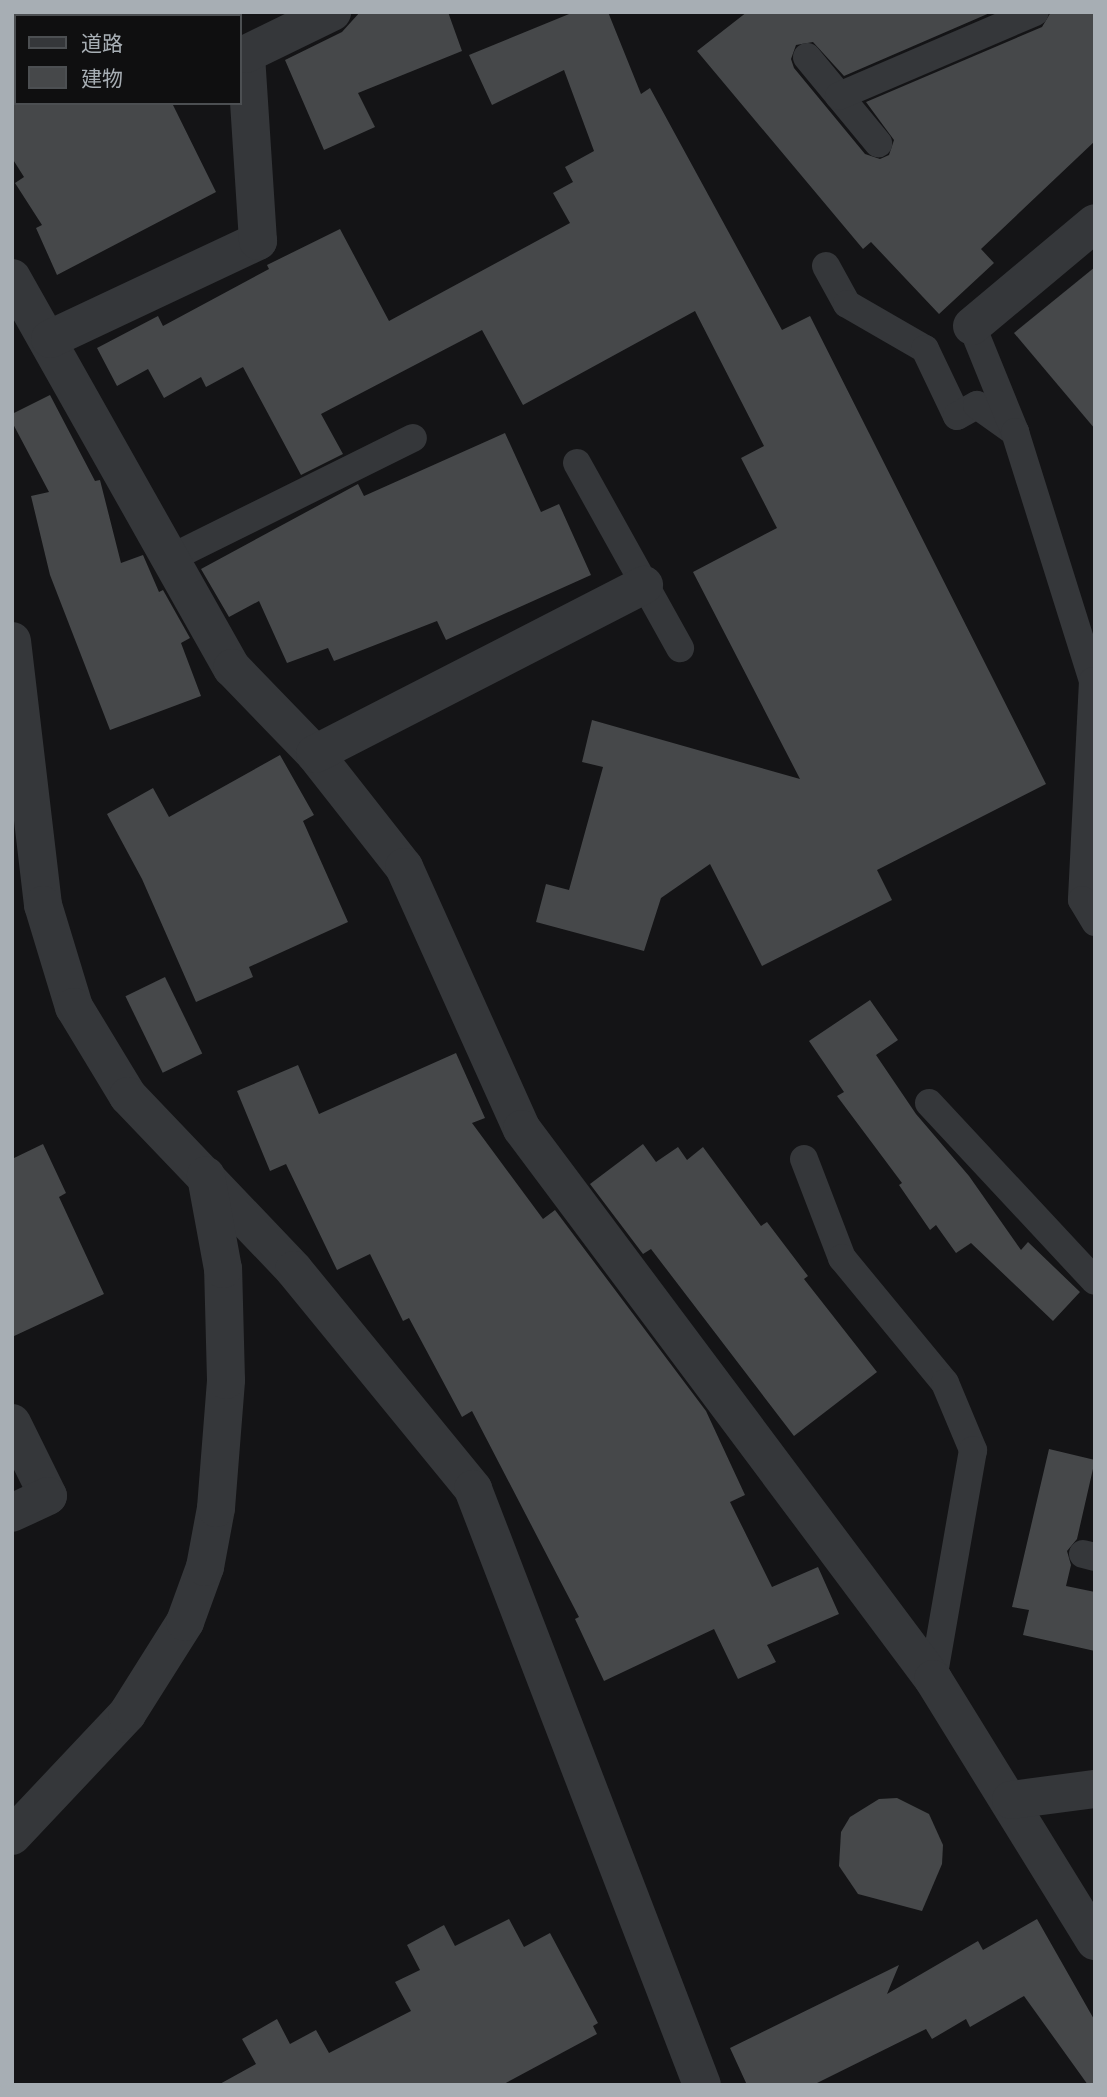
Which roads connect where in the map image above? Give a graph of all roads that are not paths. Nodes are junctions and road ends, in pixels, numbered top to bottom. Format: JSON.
{"nodes":[{"id":1,"x":332,"y":12,"type":"edge"},
{"id":2,"x":1035,"y":12,"type":"edge"},
{"id":3,"x":807,"y":57,"type":"dead end"},
{"id":4,"x":839,"y":96,"type":"junction"},
{"id":5,"x":878,"y":144,"type":"dead end"},
{"id":6,"x":1095,"y":223,"type":"edge"},
{"id":7,"x":826,"y":266,"type":"dead end"},
{"id":8,"x":12,"y":278,"type":"edge"},
{"id":9,"x":972,"y":326,"type":"joint"},
{"id":10,"x":50,"y":338,"type":"junction"},
{"id":11,"x":1015,"y":432,"type":"junction"},
{"id":12,"x":414,"y":438,"type":"dead end"},
{"id":13,"x":577,"y":463,"type":"dead end"},
{"id":14,"x":171,"y":558,"type":"junction"},
{"id":15,"x":644,"y":585,"type":"junction"},
{"id":16,"x":12,"y":641,"type":"edge"},
{"id":17,"x":680,"y":648,"type":"dead end"},
{"id":18,"x":315,"y":754,"type":"junction"},
{"id":19,"x":1095,"y":922,"type":"edge"},
{"id":20,"x":929,"y":1103,"type":"dead end"},
{"id":21,"x":804,"y":1159,"type":"dead end"},
{"id":22,"x":206,"y":1176,"type":"junction"},
{"id":23,"x":1095,"y":1281,"type":"edge"},
{"id":24,"x":12,"y":1423,"type":"edge"},
{"id":25,"x":12,"y":1513,"type":"edge"},
{"id":26,"x":933,"y":1679,"type":"junction"},
{"id":27,"x":1095,"y":1789,"type":"edge"},
{"id":28,"x":1011,"y":1800,"type":"junction"},
{"id":29,"x":12,"y":1836,"type":"edge"},
{"id":30,"x":1095,"y":1941,"type":"edge"},
{"id":31,"x":702,"y":2085,"type":"edge"}],
"edges":[{"from":1,"to":10,"type":"street"},
{"from":2,"to":4,"type":"lane"},
{"from":3,"to":4,"type":"lane"},
{"from":4,"to":5,"type":"lane"},
{"from":6,"to":9,"type":"street"},
{"from":7,"to":11,"type":"lane"},
{"from":8,"to":10,"type":"street"},
{"from":9,"to":11,"type":"lane"},
{"from":10,"to":14,"type":"street"},
{"from":11,"to":19,"type":"lane"},
{"from":12,"to":14,"type":"lane"},
{"from":13,"to":15,"type":"lane"},
{"from":14,"to":18,"type":"street"},
{"from":15,"to":17,"type":"lane"},
{"from":15,"to":18,"type":"street"},
{"from":16,"to":22,"type":"street"},
{"from":18,"to":26,"type":"street"},
{"from":20,"to":23,"type":"lane"},
{"from":21,"to":26,"type":"lane"},
{"from":22,"to":29,"type":"street"},
{"from":22,"to":31,"type":"street"},
{"from":24,"to":25,"type":"street"},
{"from":26,"to":28,"type":"street"},
{"from":27,"to":28,"type":"street"},
{"from":28,"to":30,"type":"street"}]}
